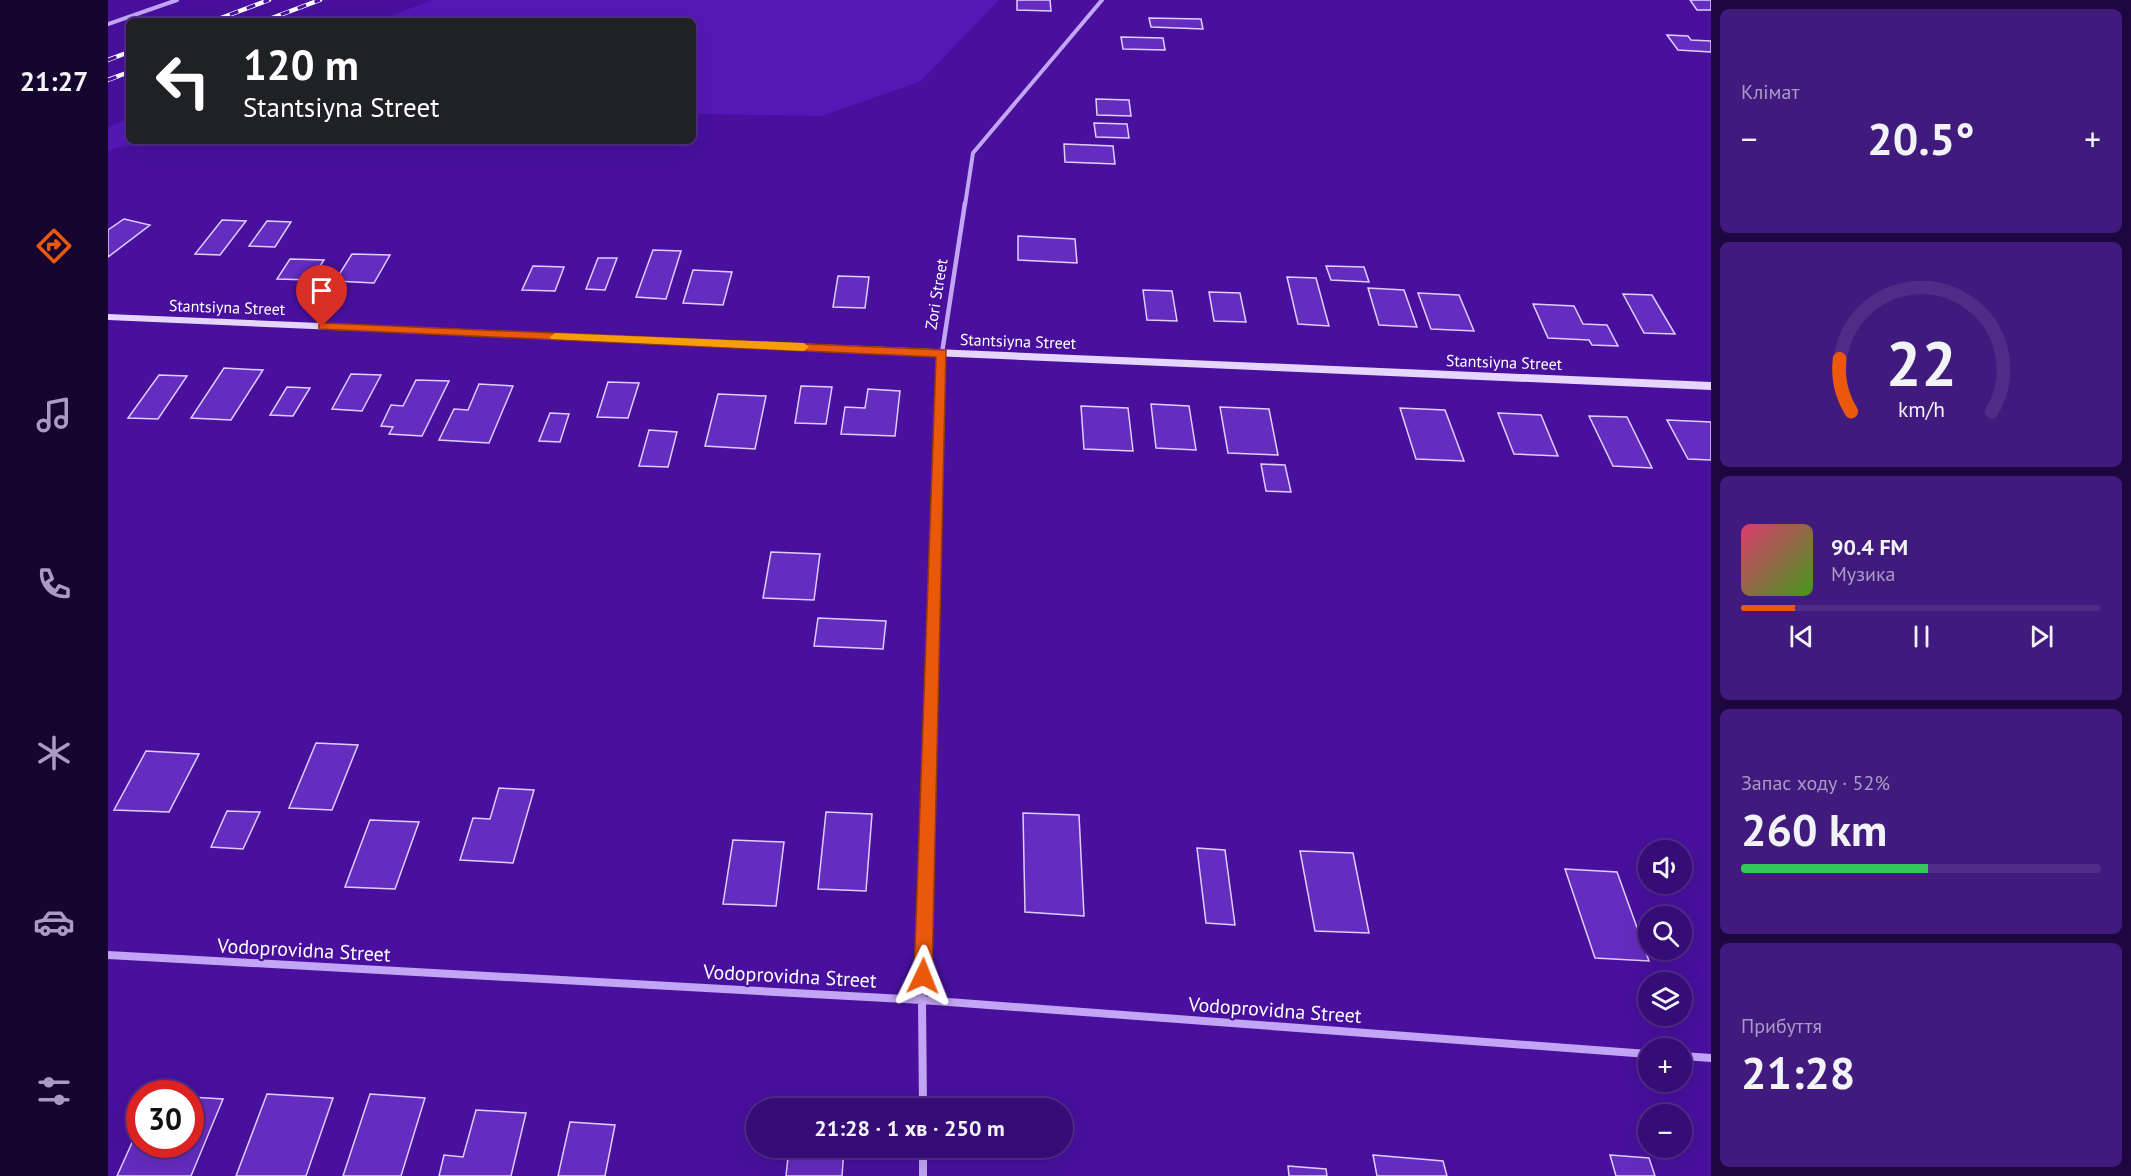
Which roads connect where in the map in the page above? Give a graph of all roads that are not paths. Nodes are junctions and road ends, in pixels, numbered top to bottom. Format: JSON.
{"nodes":[{"id":1,"x":177,"y":0,"type":"edge"},
{"id":2,"x":1102,"y":0,"type":"edge"},
{"id":3,"x":108,"y":24,"type":"edge"},
{"id":4,"x":108,"y":317,"type":"edge"},
{"id":5,"x":942,"y":353,"type":"junction"},
{"id":6,"x":1711,"y":386,"type":"edge"},
{"id":7,"x":108,"y":955,"type":"edge"},
{"id":8,"x":922,"y":1000,"type":"junction"},
{"id":9,"x":1638,"y":1053,"type":"edge"},
{"id":10,"x":1692,"y":1057,"type":"edge"},
{"id":11,"x":1711,"y":1058,"type":"edge"},
{"id":12,"x":923,"y":1098,"type":"edge"},
{"id":13,"x":923,"y":1158,"type":"edge"},
{"id":14,"x":923,"y":1176,"type":"edge"}],
"edges":[{"from":1,"to":3,"type":"street"},
{"from":2,"to":5,"type":"street","name":"Zori Street"},
{"from":4,"to":5,"type":"street","name":"Stantsiyna Street"},
{"from":5,"to":6,"type":"street","name":"Stantsiyna Street"},
{"from":5,"to":8,"type":"street","name":"Zori Street"},
{"from":7,"to":8,"type":"street","name":"Vodoprovidna Street"},
{"from":8,"to":9,"type":"street","name":"Vodoprovidna Street"},
{"from":8,"to":12,"type":"street","name":"Zori Street"},
{"from":10,"to":11,"type":"street"},
{"from":13,"to":14,"type":"street"}]}
